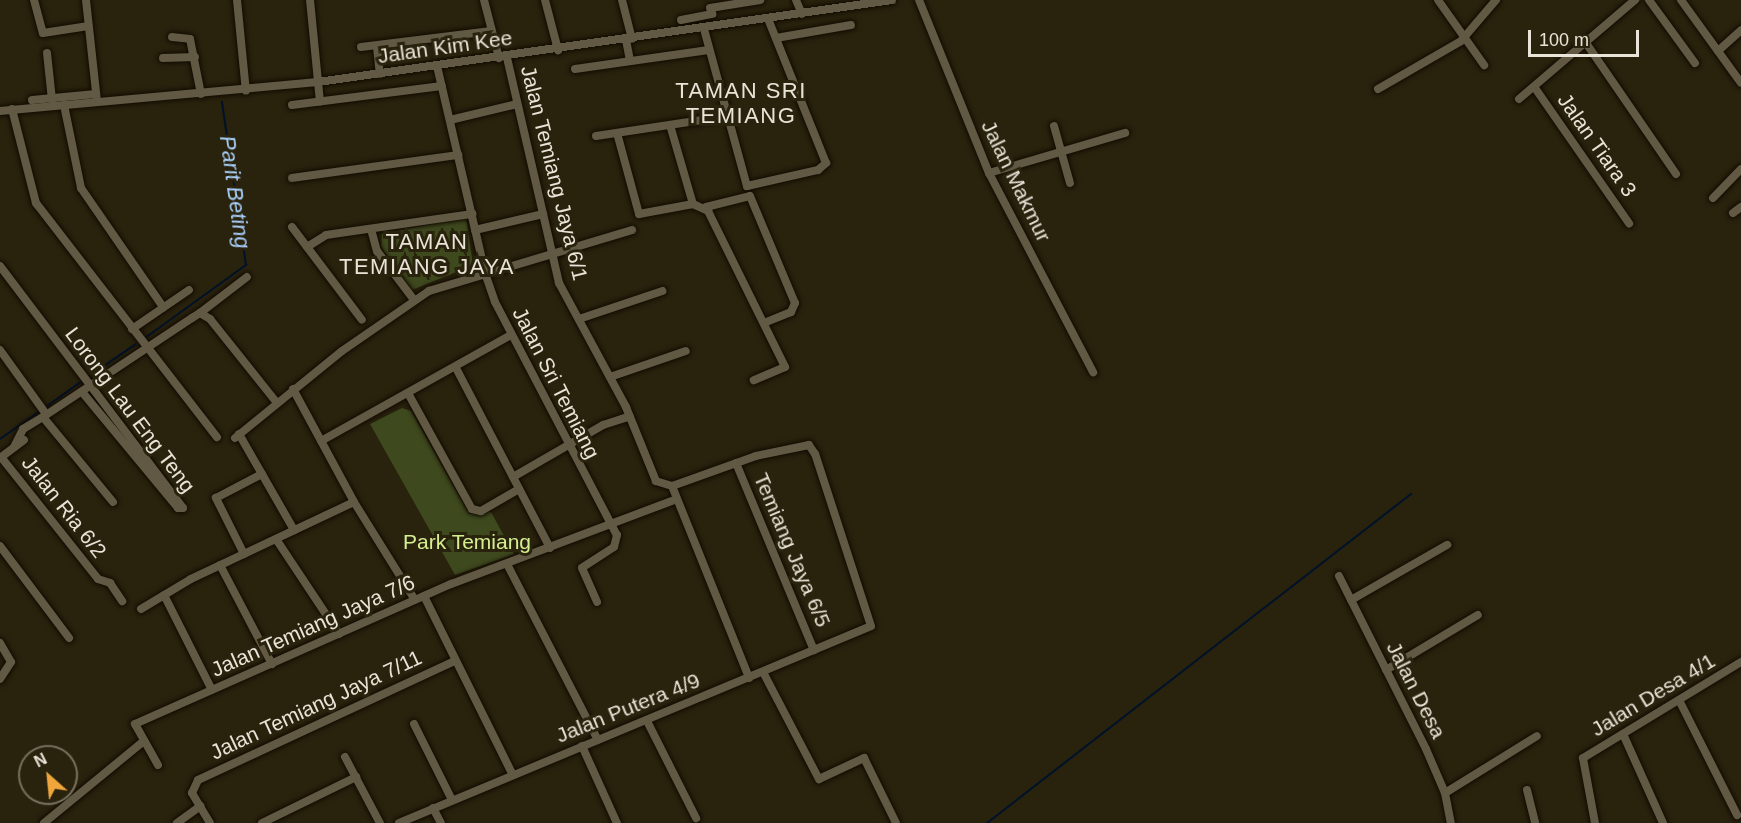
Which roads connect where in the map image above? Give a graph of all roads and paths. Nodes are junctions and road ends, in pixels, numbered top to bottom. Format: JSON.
{"nodes":[{"id":1,"x":34,"y":0,"type":"edge"},
{"id":2,"x":86,"y":0,"type":"edge"},
{"id":3,"x":237,"y":0,"type":"edge"},
{"id":4,"x":310,"y":0,"type":"edge"},
{"id":5,"x":484,"y":0,"type":"edge"},
{"id":6,"x":545,"y":0,"type":"edge"},
{"id":7,"x":622,"y":0,"type":"edge"},
{"id":8,"x":760,"y":0,"type":"edge"},
{"id":9,"x":796,"y":0,"type":"edge"},
{"id":10,"x":892,"y":0,"type":"edge"},
{"id":11,"x":919,"y":0,"type":"edge"},
{"id":12,"x":1438,"y":0,"type":"edge"},
{"id":13,"x":1497,"y":0,"type":"edge"},
{"id":14,"x":1635,"y":0,"type":"edge"},
{"id":15,"x":1649,"y":0,"type":"edge"},
{"id":16,"x":1681,"y":0,"type":"edge"},
{"id":17,"x":709,"y":7,"type":"edge"},
{"id":18,"x":802,"y":14,"type":"junction"},
{"id":19,"x":768,"y":19,"type":"junction"},
{"id":20,"x":681,"y":20,"type":"dead end"},
{"id":21,"x":851,"y":25,"type":"dead end"},
{"id":22,"x":88,"y":27,"type":"junction"},
{"id":23,"x":717,"y":27,"type":"junction"},
{"id":24,"x":704,"y":29,"type":"junction"},
{"id":25,"x":1741,"y":30,"type":"edge"},
{"id":26,"x":491,"y":31,"type":"junction"},
{"id":27,"x":172,"y":37,"type":"dead end"},
{"id":28,"x":776,"y":38,"type":"junction"},
{"id":29,"x":1466,"y":38,"type":"junction"},
{"id":30,"x":629,"y":39,"type":"junction"},
{"id":31,"x":1586,"y":43,"type":"junction"},
{"id":32,"x":362,"y":47,"type":"dead end"},
{"id":33,"x":377,"y":47,"type":"junction"},
{"id":34,"x":1720,"y":48,"type":"junction"},
{"id":35,"x":558,"y":50,"type":"junction"},
{"id":36,"x":710,"y":50,"type":"junction"},
{"id":37,"x":46,"y":53,"type":"dead end"},
{"id":38,"x":195,"y":57,"type":"junction"},
{"id":39,"x":503,"y":57,"type":"junction"},
{"id":40,"x":163,"y":58,"type":"dead end"},
{"id":41,"x":630,"y":60,"type":"junction"},
{"id":42,"x":1695,"y":63,"type":"dead end"},
{"id":43,"x":1484,"y":65,"type":"dead end"},
{"id":44,"x":437,"y":66,"type":"junction"},
{"id":45,"x":575,"y":69,"type":"dead end"},
{"id":46,"x":380,"y":74,"type":"junction"},
{"id":47,"x":318,"y":82,"type":"junction"},
{"id":48,"x":1741,"y":82,"type":"edge"},
{"id":49,"x":442,"y":86,"type":"junction"},
{"id":50,"x":1535,"y":88,"type":"junction"},
{"id":51,"x":1378,"y":89,"type":"dead end"},
{"id":52,"x":246,"y":91,"type":"junction"},
{"id":53,"x":201,"y":94,"type":"junction"},
{"id":54,"x":97,"y":98,"type":"junction"},
{"id":55,"x":1519,"y":99,"type":"dead end"},
{"id":56,"x":32,"y":100,"type":"dead end"},
{"id":57,"x":52,"y":102,"type":"junction"},
{"id":58,"x":320,"y":102,"type":"junction"},
{"id":59,"x":517,"y":104,"type":"junction"},
{"id":60,"x":64,"y":105,"type":"junction"},
{"id":61,"x":292,"y":105,"type":"dead end"},
{"id":62,"x":12,"y":109,"type":"junction"},
{"id":63,"x":0,"y":111,"type":"edge"},
{"id":64,"x":729,"y":116,"type":"junction"},
{"id":65,"x":450,"y":120,"type":"junction"},
{"id":66,"x":670,"y":125,"type":"junction"},
{"id":67,"x":1054,"y":126,"type":"dead end"},
{"id":68,"x":617,"y":133,"type":"junction"},
{"id":69,"x":1125,"y":133,"type":"dead end"},
{"id":70,"x":596,"y":136,"type":"dead end"},
{"id":71,"x":1062,"y":152,"type":"junction"},
{"id":72,"x":458,"y":155,"type":"junction"},
{"id":73,"x":1741,"y":169,"type":"edge"},
{"id":74,"x":989,"y":173,"type":"junction"},
{"id":75,"x":1676,"y":174,"type":"dead end"},
{"id":76,"x":292,"y":178,"type":"dead end"},
{"id":77,"x":1071,"y":183,"type":"dead end"},
{"id":78,"x":1713,"y":198,"type":"dead end"},
{"id":79,"x":693,"y":204,"type":"junction"},
{"id":80,"x":706,"y":207,"type":"junction"},
{"id":81,"x":1741,"y":207,"type":"edge"},
{"id":82,"x":1733,"y":213,"type":"dead end"},
{"id":83,"x":472,"y":214,"type":"junction"},
{"id":84,"x":543,"y":214,"type":"junction"},
{"id":85,"x":1629,"y":224,"type":"dead end"},
{"id":86,"x":292,"y":228,"type":"dead end"},
{"id":87,"x":371,"y":229,"type":"junction"},
{"id":88,"x":475,"y":230,"type":"junction"},
{"id":89,"x":632,"y":231,"type":"dead end"},
{"id":90,"x":306,"y":248,"type":"junction"},
{"id":91,"x":551,"y":253,"type":"junction"},
{"id":92,"x":0,"y":266,"type":"edge"},
{"id":93,"x":484,"y":273,"type":"junction"},
{"id":94,"x":247,"y":277,"type":"dead end"},
{"id":95,"x":189,"y":290,"type":"dead end"},
{"id":96,"x":662,"y":291,"type":"dead end"},
{"id":97,"x":414,"y":300,"type":"junction"},
{"id":98,"x":163,"y":307,"type":"junction"},
{"id":99,"x":200,"y":313,"type":"junction"},
{"id":100,"x":579,"y":319,"type":"junction"},
{"id":101,"x":362,"y":321,"type":"dead end"},
{"id":102,"x":764,"y":323,"type":"junction"},
{"id":103,"x":511,"y":335,"type":"junction"},
{"id":104,"x":139,"y":339,"type":"junction"},
{"id":105,"x":0,"y":351,"type":"edge"},
{"id":106,"x":686,"y":351,"type":"dead end"},
{"id":107,"x":456,"y":368,"type":"junction"},
{"id":108,"x":1093,"y":372,"type":"dead end"},
{"id":109,"x":610,"y":377,"type":"junction"},
{"id":110,"x":754,"y":380,"type":"dead end"},
{"id":111,"x":85,"y":384,"type":"junction"},
{"id":112,"x":293,"y":389,"type":"junction"},
{"id":113,"x":409,"y":395,"type":"junction"},
{"id":114,"x":277,"y":403,"type":"junction"},
{"id":115,"x":43,"y":411,"type":"junction"},
{"id":116,"x":630,"y":416,"type":"junction"},
{"id":117,"x":217,"y":436,"type":"dead end"},
{"id":118,"x":24,"y":440,"type":"dead end"},
{"id":119,"x":321,"y":441,"type":"junction"},
{"id":120,"x":567,"y":445,"type":"junction"},
{"id":121,"x":14,"y":447,"type":"junction"},
{"id":122,"x":1,"y":458,"type":"edge"},
{"id":123,"x":736,"y":463,"type":"junction"},
{"id":124,"x":262,"y":474,"type":"junction"},
{"id":125,"x":513,"y":477,"type":"junction"},
{"id":126,"x":668,"y":487,"type":"junction"},
{"id":127,"x":519,"y":489,"type":"junction"},
{"id":128,"x":672,"y":501,"type":"dead end"},
{"id":129,"x":113,"y":502,"type":"dead end"},
{"id":130,"x":354,"y":502,"type":"junction"},
{"id":131,"x":611,"y":526,"type":"junction"},
{"id":132,"x":294,"y":530,"type":"junction"},
{"id":133,"x":276,"y":539,"type":"junction"},
{"id":134,"x":1447,"y":545,"type":"dead end"},
{"id":135,"x":0,"y":546,"type":"edge"},
{"id":136,"x":550,"y":548,"type":"junction"},
{"id":137,"x":244,"y":554,"type":"junction"},
{"id":138,"x":507,"y":564,"type":"junction"},
{"id":139,"x":220,"y":565,"type":"junction"},
{"id":140,"x":1339,"y":576,"type":"dead end"},
{"id":141,"x":165,"y":595,"type":"junction"},
{"id":142,"x":420,"y":598,"type":"junction"},
{"id":143,"x":1351,"y":600,"type":"junction"},
{"id":144,"x":122,"y":602,"type":"dead end"},
{"id":145,"x":597,"y":602,"type":"dead end"},
{"id":146,"x":141,"y":609,"type":"dead end"},
{"id":147,"x":1478,"y":615,"type":"dead end"},
{"id":148,"x":339,"y":634,"type":"junction"},
{"id":149,"x":69,"y":638,"type":"dead end"},
{"id":150,"x":0,"y":642,"type":"edge"},
{"id":151,"x":814,"y":650,"type":"junction"},
{"id":152,"x":454,"y":661,"type":"junction"},
{"id":153,"x":1741,"y":662,"type":"edge"},
{"id":154,"x":272,"y":664,"type":"junction"},
{"id":155,"x":1386,"y":670,"type":"junction"},
{"id":156,"x":763,"y":672,"type":"junction"},
{"id":157,"x":749,"y":678,"type":"junction"},
{"id":158,"x":0,"y":679,"type":"edge"},
{"id":159,"x":212,"y":690,"type":"junction"},
{"id":160,"x":1679,"y":700,"type":"junction"},
{"id":161,"x":647,"y":721,"type":"junction"},
{"id":162,"x":414,"y":724,"type":"dead end"},
{"id":163,"x":1623,"y":734,"type":"junction"},
{"id":164,"x":1537,"y":736,"type":"dead end"},
{"id":165,"x":597,"y":740,"type":"junction"},
{"id":166,"x":144,"y":741,"type":"junction"},
{"id":167,"x":582,"y":746,"type":"junction"},
{"id":168,"x":345,"y":757,"type":"dead end"},
{"id":169,"x":158,"y":765,"type":"dead end"},
{"id":170,"x":512,"y":773,"type":"junction"},
{"id":171,"x":356,"y":777,"type":"junction"},
{"id":172,"x":1527,"y":790,"type":"dead end"},
{"id":173,"x":1445,"y":794,"type":"junction"},
{"id":174,"x":452,"y":800,"type":"junction"},
{"id":175,"x":200,"y":806,"type":"junction"},
{"id":176,"x":433,"y":808,"type":"junction"},
{"id":177,"x":1737,"y":815,"type":"dead end"},
{"id":178,"x":696,"y":818,"type":"dead end"},
{"id":179,"x":44,"y":823,"type":"edge"},
{"id":180,"x":177,"y":823,"type":"edge"},
{"id":181,"x":210,"y":823,"type":"edge"},
{"id":182,"x":262,"y":823,"type":"edge"},
{"id":183,"x":380,"y":823,"type":"edge"},
{"id":184,"x":399,"y":823,"type":"edge"},
{"id":185,"x":441,"y":823,"type":"edge"},
{"id":186,"x":617,"y":823,"type":"edge"},
{"id":187,"x":896,"y":823,"type":"edge"},
{"id":188,"x":1451,"y":823,"type":"edge"},
{"id":189,"x":1535,"y":823,"type":"edge"},
{"id":190,"x":1595,"y":823,"type":"edge"},
{"id":191,"x":1663,"y":823,"type":"edge"}],
"edges":[{"from":1,"to":22,"type":"street"},
{"from":2,"to":22,"type":"street"},
{"from":3,"to":52,"type":"street"},
{"from":4,"to":47,"type":"street"},
{"from":5,"to":26,"type":"street","name":"Jalan Temiang Jaya 6/1"},
{"from":6,"to":35,"type":"street"},
{"from":7,"to":30,"type":"street"},
{"from":8,"to":17,"type":"street"},
{"from":9,"to":18,"type":"street"},
{"from":10,"to":18,"type":"street","name":"Jalan Kim Kee"},
{"from":11,"to":74,"type":"street","name":"Jalan Makmur"},
{"from":12,"to":29,"type":"street"},
{"from":13,"to":29,"type":"street"},
{"from":14,"to":31,"type":"street"},
{"from":15,"to":42,"type":"street"},
{"from":16,"to":34,"type":"street"},
{"from":17,"to":20,"type":"street"},
{"from":17,"to":23,"type":"street"},
{"from":18,"to":19,"type":"street","name":"Jalan Kim Kee"},
{"from":19,"to":23,"type":"street","name":"Jalan Kim Kee"},
{"from":19,"to":28,"type":"street"},
{"from":21,"to":28,"type":"street"},
{"from":22,"to":54,"type":"street"},
{"from":23,"to":24,"type":"street","name":"Jalan Kim Kee"},
{"from":24,"to":30,"type":"street","name":"Jalan Kim Kee"},
{"from":24,"to":36,"type":"street"},
{"from":25,"to":34,"type":"street"},
{"from":26,"to":33,"type":"street"},
{"from":26,"to":39,"type":"street","name":"Jalan Temiang Jaya 6/1"},
{"from":27,"to":38,"type":"street"},
{"from":28,"to":64,"type":"street"},
{"from":29,"to":43,"type":"street"},
{"from":29,"to":51,"type":"street"},
{"from":30,"to":35,"type":"street","name":"Jalan Kim Kee"},
{"from":30,"to":41,"type":"street"},
{"from":31,"to":50,"type":"street"},
{"from":31,"to":75,"type":"street"},
{"from":32,"to":33,"type":"street"},
{"from":33,"to":46,"type":"street"},
{"from":34,"to":48,"type":"street"},
{"from":35,"to":39,"type":"street","name":"Jalan Kim Kee"},
{"from":36,"to":41,"type":"street"},
{"from":36,"to":64,"type":"street"},
{"from":37,"to":57,"type":"street"},
{"from":38,"to":40,"type":"street"},
{"from":38,"to":53,"type":"street"},
{"from":39,"to":44,"type":"street","name":"Jalan Kim Kee"},
{"from":39,"to":59,"type":"street","name":"Jalan Temiang Jaya 6/1"},
{"from":41,"to":45,"type":"street"},
{"from":44,"to":46,"type":"street","name":"Jalan Kim Kee"},
{"from":44,"to":49,"type":"street","name":"Jalan Sri Temiang"},
{"from":46,"to":47,"type":"street","name":"Jalan Kim Kee"},
{"from":47,"to":52,"type":"street","name":"Jalan Kim Kee"},
{"from":47,"to":58,"type":"street"},
{"from":49,"to":58,"type":"street"},
{"from":49,"to":65,"type":"street","name":"Jalan Sri Temiang"},
{"from":50,"to":55,"type":"street"},
{"from":50,"to":85,"type":"street","name":"Jalan Tiara 3"},
{"from":52,"to":53,"type":"street","name":"Jalan Kim Kee"},
{"from":53,"to":54,"type":"street","name":"Jalan Kim Kee"},
{"from":54,"to":57,"type":"street"},
{"from":54,"to":60,"type":"street","name":"Jalan Kim Kee"},
{"from":56,"to":57,"type":"street"},
{"from":57,"to":60,"type":"street","name":"Jalan Kim Kee"},
{"from":57,"to":62,"type":"street","name":"Jalan Kim Kee"},
{"from":58,"to":61,"type":"street"},
{"from":59,"to":65,"type":"street"},
{"from":59,"to":84,"type":"street","name":"Jalan Temiang Jaya 6/1"},
{"from":60,"to":98,"type":"street"},
{"from":62,"to":63,"type":"street","name":"Jalan Kim Kee"},
{"from":62,"to":104,"type":"street"},
{"from":64,"to":66,"type":"street"},
{"from":65,"to":72,"type":"street","name":"Jalan Sri Temiang"},
{"from":66,"to":68,"type":"street"},
{"from":66,"to":79,"type":"street"},
{"from":67,"to":71,"type":"street"},
{"from":68,"to":70,"type":"street"},
{"from":68,"to":79,"type":"street"},
{"from":69,"to":71,"type":"street"},
{"from":71,"to":74,"type":"street"},
{"from":71,"to":77,"type":"street"},
{"from":72,"to":76,"type":"street"},
{"from":72,"to":83,"type":"street","name":"Jalan Sri Temiang"},
{"from":73,"to":78,"type":"street"},
{"from":74,"to":108,"type":"street","name":"Jalan Makmur"},
{"from":79,"to":80,"type":"street"},
{"from":80,"to":102,"type":"street"},
{"from":80,"to":102,"type":"street"},
{"from":81,"to":82,"type":"street"},
{"from":83,"to":87,"type":"street"},
{"from":83,"to":88,"type":"street","name":"Jalan Sri Temiang"},
{"from":84,"to":88,"type":"street"},
{"from":84,"to":91,"type":"street","name":"Jalan Temiang Jaya 6/1"},
{"from":86,"to":90,"type":"street"},
{"from":87,"to":90,"type":"street"},
{"from":87,"to":97,"type":"street"},
{"from":88,"to":93,"type":"street","name":"Jalan Sri Temiang"},
{"from":89,"to":91,"type":"street"},
{"from":90,"to":101,"type":"street"},
{"from":91,"to":93,"type":"street"},
{"from":91,"to":100,"type":"street","name":"Jalan Temiang Jaya 6/1"},
{"from":92,"to":111,"type":"street","name":"Lorong Lau Eng Teng"},
{"from":93,"to":97,"type":"street"},
{"from":93,"to":103,"type":"street","name":"Jalan Sri Temiang"},
{"from":94,"to":99,"type":"street"},
{"from":95,"to":98,"type":"street"},
{"from":96,"to":100,"type":"street"},
{"from":97,"to":112,"type":"street"},
{"from":98,"to":104,"type":"street"},
{"from":99,"to":104,"type":"street"},
{"from":99,"to":114,"type":"street"},
{"from":100,"to":109,"type":"street","name":"Jalan Temiang Jaya 6/1"},
{"from":102,"to":110,"type":"street"},
{"from":103,"to":107,"type":"street"},
{"from":103,"to":120,"type":"street","name":"Jalan Sri Temiang"},
{"from":104,"to":111,"type":"street"},
{"from":104,"to":117,"type":"street"},
{"from":105,"to":115,"type":"street"},
{"from":106,"to":109,"type":"street"},
{"from":107,"to":113,"type":"street"},
{"from":107,"to":125,"type":"street"},
{"from":109,"to":116,"type":"street","name":"Jalan Temiang Jaya 6/1"},
{"from":111,"to":111,"type":"street","name":"Lorong Lau Eng Teng"},
{"from":111,"to":115,"type":"street"},
{"from":112,"to":114,"type":"street"},
{"from":112,"to":119,"type":"street"},
{"from":113,"to":119,"type":"street"},
{"from":113,"to":127,"type":"street"},
{"from":114,"to":124,"type":"street"},
{"from":115,"to":121,"type":"street"},
{"from":115,"to":129,"type":"street"},
{"from":116,"to":120,"type":"street"},
{"from":116,"to":126,"type":"street","name":"Jalan Temiang Jaya 6/1"},
{"from":118,"to":121,"type":"street"},
{"from":119,"to":130,"type":"street"},
{"from":120,"to":125,"type":"street"},
{"from":120,"to":131,"type":"street","name":"Jalan Sri Temiang"},
{"from":121,"to":122,"type":"street"},
{"from":122,"to":144,"type":"street","name":"Jalan Ria 6/2"},
{"from":123,"to":126,"type":"street"},
{"from":123,"to":151,"type":"street","name":"Temiang Jaya 6/5"},
{"from":123,"to":151,"type":"street","name":"Jalan Putera 4/9"},
{"from":124,"to":132,"type":"street"},
{"from":124,"to":137,"type":"street"},
{"from":125,"to":127,"type":"street"},
{"from":126,"to":157,"type":"street","name":"Jalan Temiang Jaya 6/1"},
{"from":127,"to":136,"type":"street"},
{"from":128,"to":131,"type":"street","name":"Jalan Temiang Jaya 7/6"},
{"from":130,"to":132,"type":"street"},
{"from":130,"to":142,"type":"street"},
{"from":131,"to":136,"type":"street","name":"Jalan Temiang Jaya 7/6"},
{"from":131,"to":145,"type":"street"},
{"from":132,"to":133,"type":"street"},
{"from":133,"to":137,"type":"street"},
{"from":133,"to":148,"type":"street"},
{"from":134,"to":143,"type":"street"},
{"from":135,"to":149,"type":"street"},
{"from":136,"to":138,"type":"street","name":"Jalan Temiang Jaya 7/6"},
{"from":137,"to":139,"type":"street"},
{"from":138,"to":142,"type":"street","name":"Jalan Temiang Jaya 7/6"},
{"from":138,"to":165,"type":"street"},
{"from":139,"to":141,"type":"street"},
{"from":139,"to":154,"type":"street"},
{"from":140,"to":143,"type":"street","name":"Jalan Desa"},
{"from":141,"to":146,"type":"street"},
{"from":141,"to":159,"type":"street"},
{"from":142,"to":148,"type":"street","name":"Jalan Temiang Jaya 7/6"},
{"from":142,"to":152,"type":"street"},
{"from":143,"to":155,"type":"street","name":"Jalan Desa"},
{"from":147,"to":155,"type":"street"},
{"from":148,"to":154,"type":"street","name":"Jalan Temiang Jaya 7/6"},
{"from":150,"to":158,"type":"street"},
{"from":151,"to":156,"type":"street","name":"Jalan Putera 4/9"},
{"from":152,"to":170,"type":"street"},
{"from":152,"to":175,"type":"street","name":"Jalan Temiang Jaya 7/11"},
{"from":153,"to":160,"type":"street","name":"Jalan Desa 4/1"},
{"from":154,"to":159,"type":"street","name":"Jalan Temiang Jaya 7/6"},
{"from":155,"to":173,"type":"street","name":"Jalan Desa"},
{"from":156,"to":157,"type":"street","name":"Jalan Putera 4/9"},
{"from":156,"to":187,"type":"street"},
{"from":157,"to":161,"type":"street","name":"Jalan Putera 4/9"},
{"from":159,"to":166,"type":"street","name":"Jalan Temiang Jaya 7/6"},
{"from":160,"to":163,"type":"street","name":"Jalan Desa 4/1"},
{"from":160,"to":177,"type":"street"},
{"from":161,"to":165,"type":"street","name":"Jalan Putera 4/9"},
{"from":161,"to":178,"type":"street"},
{"from":162,"to":174,"type":"street"},
{"from":163,"to":190,"type":"street","name":"Jalan Desa 4/1"},
{"from":163,"to":191,"type":"street"},
{"from":164,"to":173,"type":"street"},
{"from":165,"to":167,"type":"street","name":"Jalan Putera 4/9"},
{"from":166,"to":169,"type":"street"},
{"from":166,"to":179,"type":"street"},
{"from":167,"to":170,"type":"street","name":"Jalan Putera 4/9"},
{"from":167,"to":186,"type":"street"},
{"from":168,"to":171,"type":"street"},
{"from":170,"to":174,"type":"street","name":"Jalan Putera 4/9"},
{"from":171,"to":182,"type":"street"},
{"from":171,"to":183,"type":"street"},
{"from":172,"to":189,"type":"street"},
{"from":173,"to":188,"type":"street","name":"Jalan Desa"},
{"from":174,"to":176,"type":"street","name":"Jalan Putera 4/9"},
{"from":175,"to":180,"type":"street"},
{"from":175,"to":181,"type":"street"},
{"from":176,"to":184,"type":"street","name":"Jalan Putera 4/9"},
{"from":176,"to":185,"type":"street"}]}
